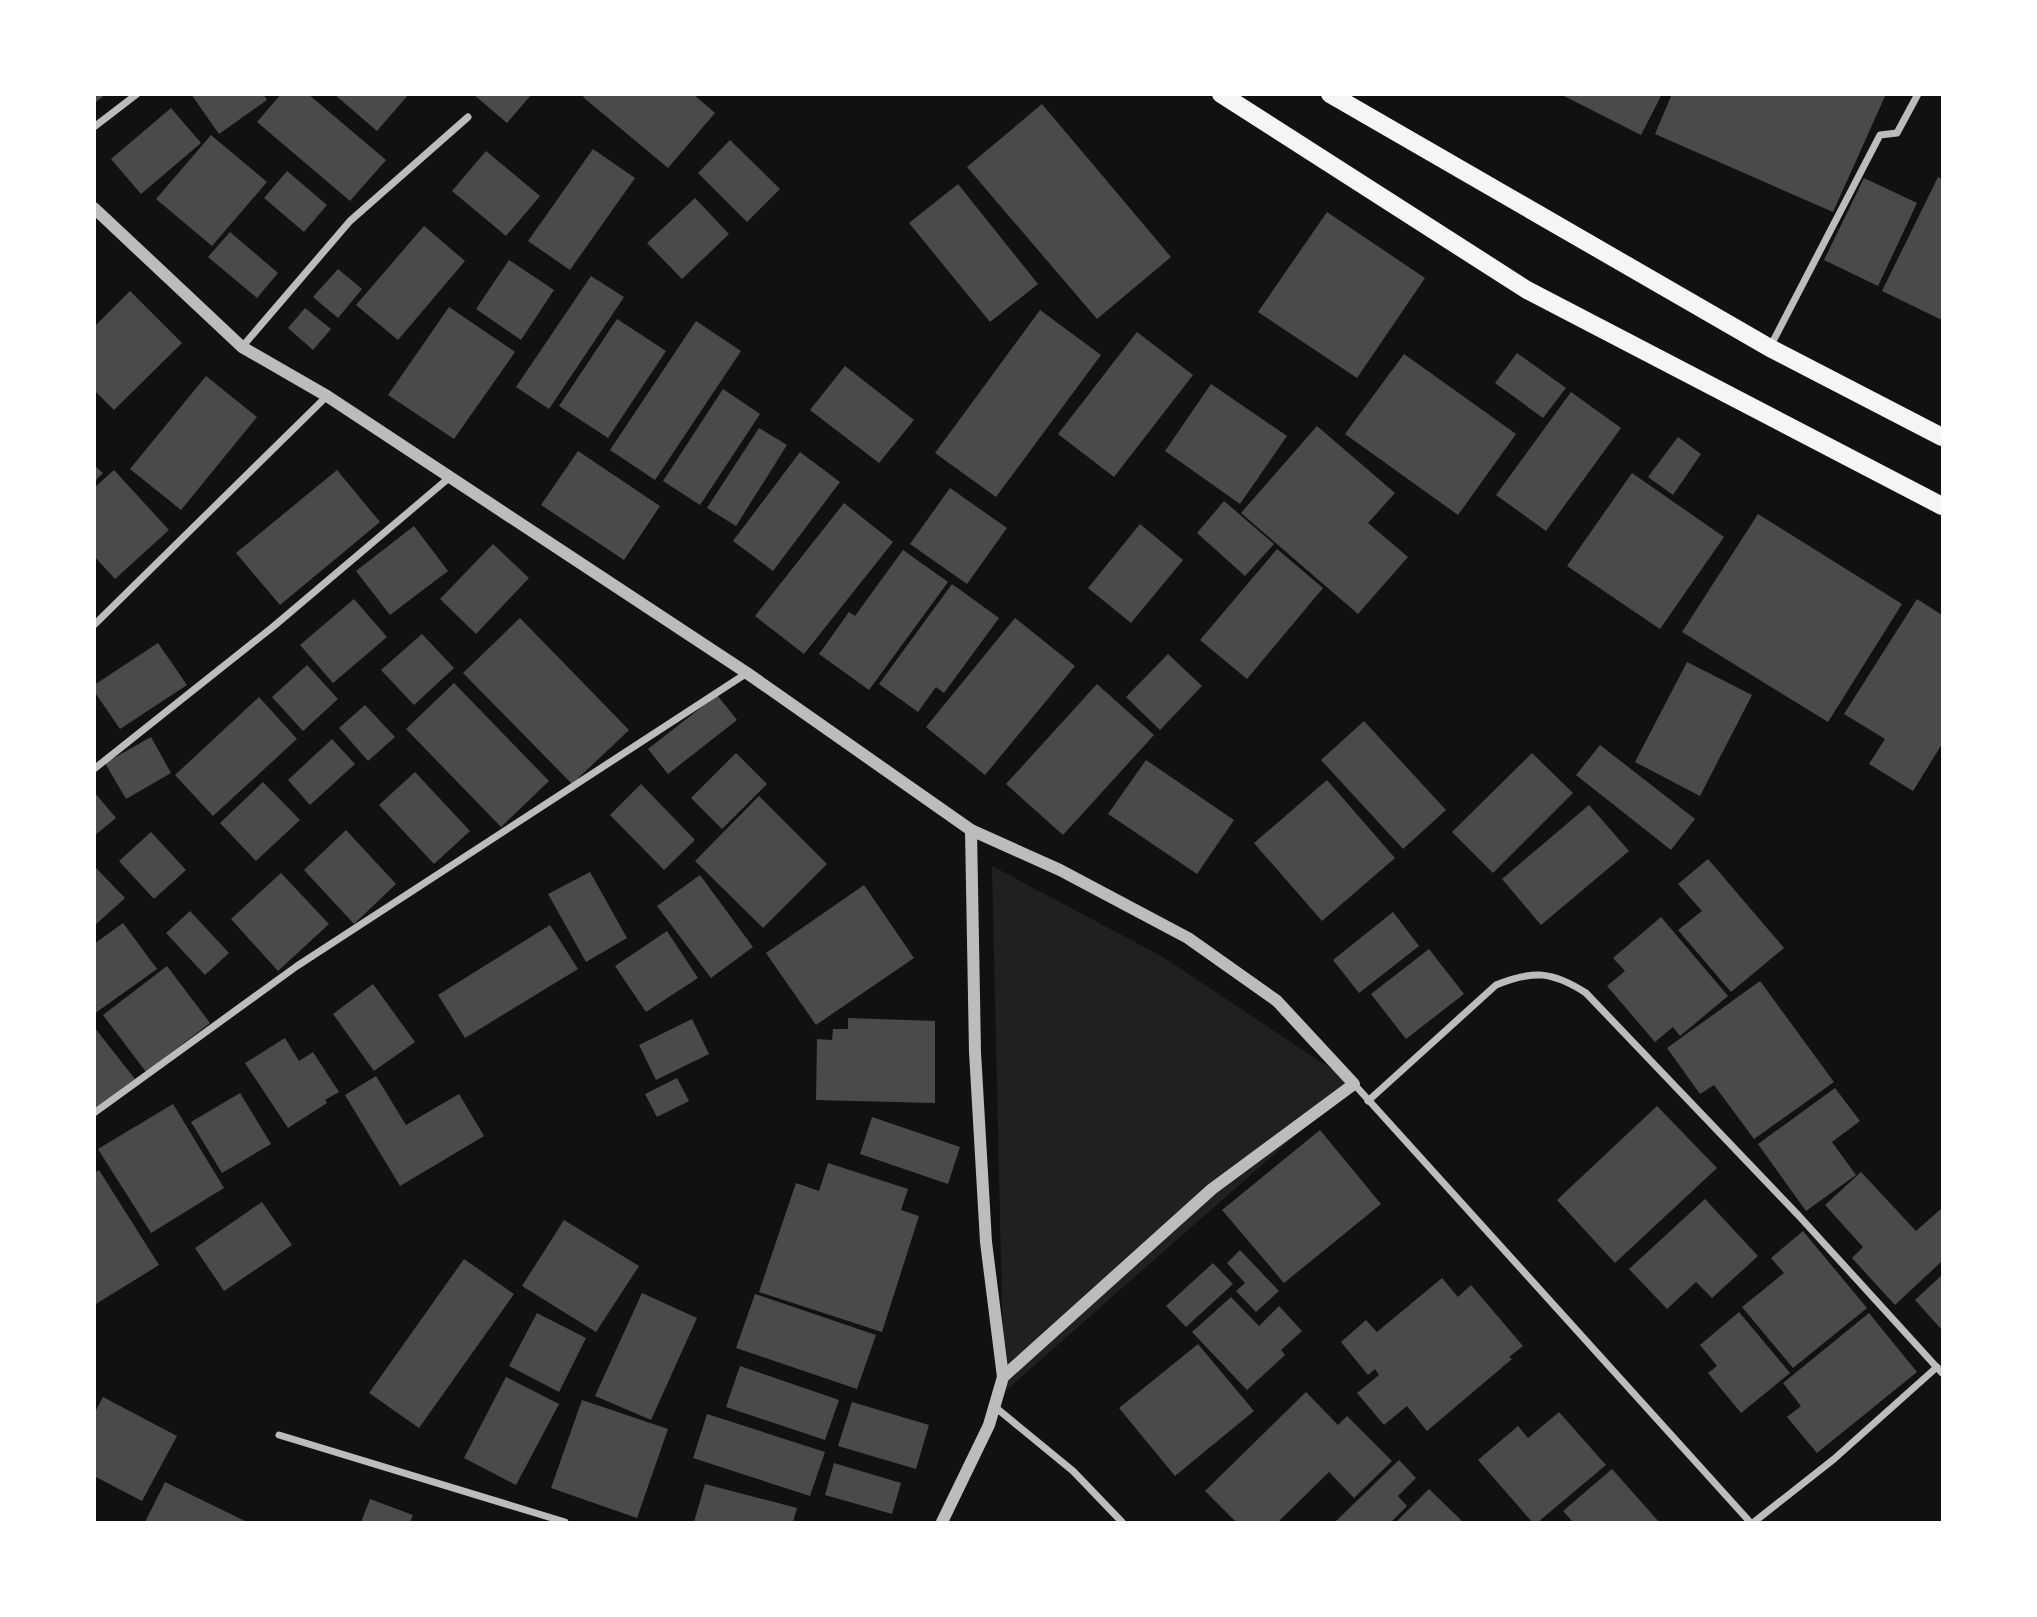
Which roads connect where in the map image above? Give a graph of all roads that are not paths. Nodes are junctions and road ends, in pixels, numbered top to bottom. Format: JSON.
{"nodes":[{"id":1,"x":137,"y":94,"type":"edge"},
{"id":2,"x":1221,"y":94,"type":"edge"},
{"id":3,"x":1331,"y":94,"type":"edge"},
{"id":4,"x":1918,"y":94,"type":"edge"},
{"id":5,"x":468,"y":117,"type":"dead end"},
{"id":6,"x":94,"y":128,"type":"edge"},
{"id":7,"x":94,"y":208,"type":"edge"},
{"id":8,"x":242,"y":347,"type":"junction"},
{"id":9,"x":1770,"y":348,"type":"junction"},
{"id":10,"x":327,"y":396,"type":"junction"},
{"id":11,"x":1942,"y":437,"type":"edge"},
{"id":12,"x":450,"y":477,"type":"junction"},
{"id":13,"x":1942,"y":506,"type":"edge"},
{"id":14,"x":94,"y":625,"type":"edge"},
{"id":15,"x":747,"y":673,"type":"junction"},
{"id":16,"x":94,"y":769,"type":"edge"},
{"id":17,"x":971,"y":830,"type":"junction"},
{"id":18,"x":1354,"y":1084,"type":"junction"},
{"id":19,"x":1368,"y":1101,"type":"junction"},
{"id":20,"x":94,"y":1113,"type":"edge"},
{"id":21,"x":1940,"y":1370,"type":"edge"},
{"id":22,"x":1003,"y":1377,"type":"junction"},
{"id":23,"x":995,"y":1407,"type":"junction"},
{"id":24,"x":279,"y":1435,"type":"dead end"},
{"id":25,"x":565,"y":1522,"type":"edge"},
{"id":26,"x":942,"y":1522,"type":"edge"},
{"id":27,"x":1122,"y":1522,"type":"edge"},
{"id":28,"x":1752,"y":1522,"type":"edge"}],
"edges":[{"from":1,"to":6,"type":"street"},
{"from":2,"to":13,"type":"main road"},
{"from":3,"to":9,"type":"main road"},
{"from":4,"to":9,"type":"street"},
{"from":5,"to":8,"type":"street"},
{"from":7,"to":8,"type":"street"},
{"from":8,"to":10,"type":"street"},
{"from":9,"to":11,"type":"main road"},
{"from":10,"to":12,"type":"street"},
{"from":10,"to":14,"type":"street"},
{"from":12,"to":15,"type":"street"},
{"from":12,"to":16,"type":"street"},
{"from":15,"to":17,"type":"street"},
{"from":15,"to":20,"type":"street"},
{"from":17,"to":18,"type":"street"},
{"from":17,"to":22,"type":"street"},
{"from":18,"to":19,"type":"street"},
{"from":18,"to":22,"type":"street"},
{"from":19,"to":21,"type":"street"},
{"from":19,"to":28,"type":"street"},
{"from":21,"to":28,"type":"street"},
{"from":22,"to":23,"type":"street"},
{"from":23,"to":26,"type":"street"},
{"from":23,"to":27,"type":"street"},
{"from":24,"to":25,"type":"street"}]}
